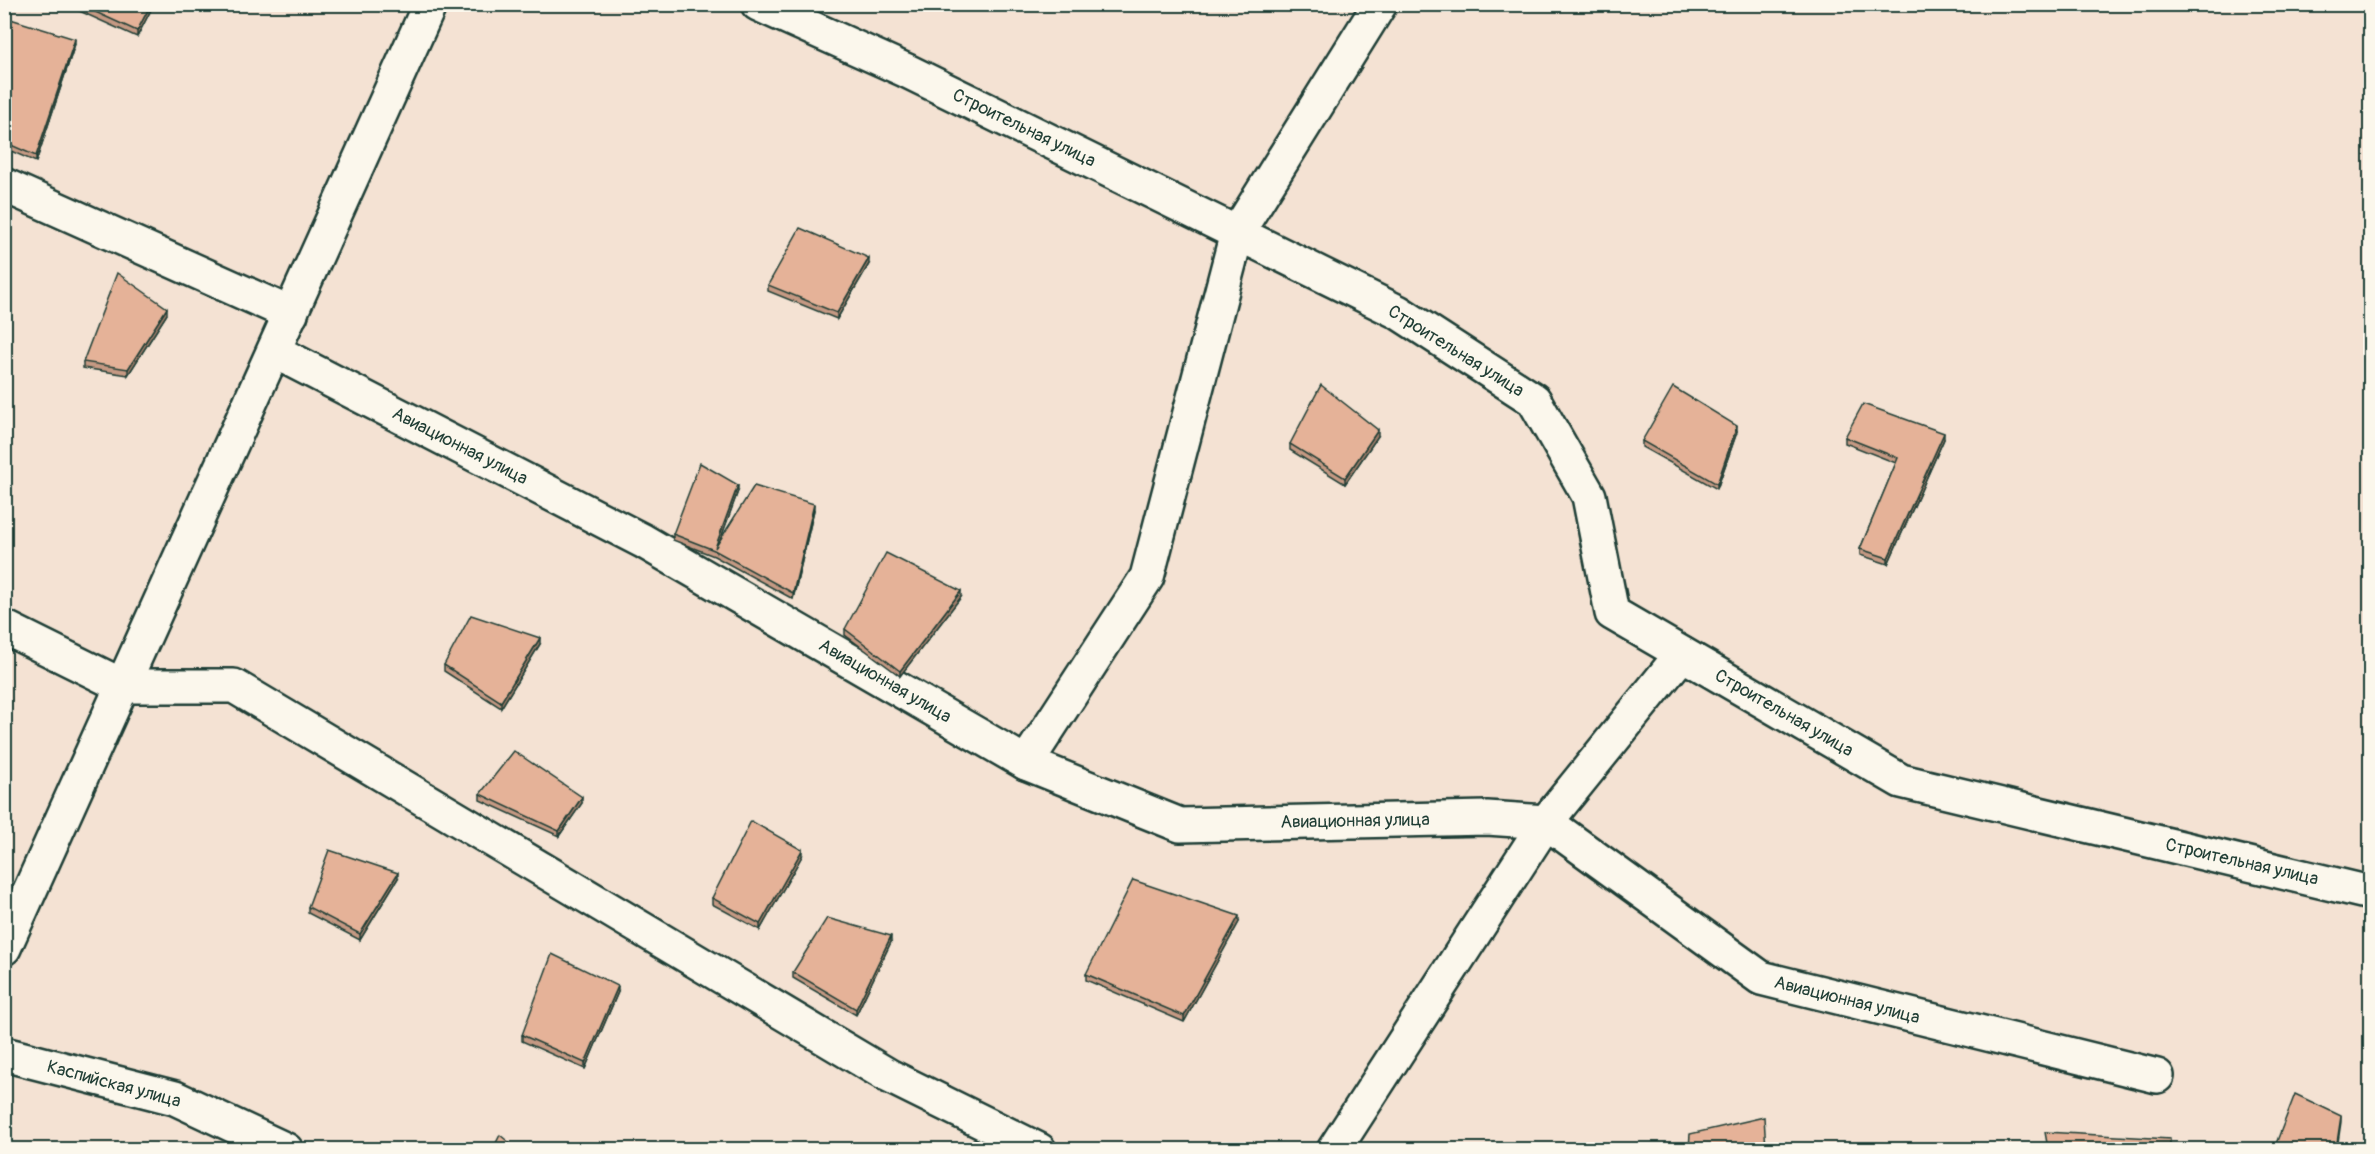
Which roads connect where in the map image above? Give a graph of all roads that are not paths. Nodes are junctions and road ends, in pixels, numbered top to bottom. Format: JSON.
{"nodes":[{"id":1,"x":430,"y":4,"type":"edge"},
{"id":2,"x":758,"y":4,"type":"edge"},
{"id":3,"x":1380,"y":4,"type":"edge"},
{"id":4,"x":810,"y":15,"type":"edge"},
{"id":5,"x":4,"y":185,"type":"edge"},
{"id":6,"x":1237,"y":233,"type":"junction"},
{"id":7,"x":291,"y":314,"type":"junction"},
{"id":8,"x":274,"y":351,"type":"junction"},
{"id":9,"x":4,"y":627,"type":"edge"},
{"id":10,"x":1682,"y":654,"type":"junction"},
{"id":11,"x":123,"y":686,"type":"junction"},
{"id":12,"x":1026,"y":764,"type":"junction"},
{"id":13,"x":1546,"y":822,"type":"junction"},
{"id":14,"x":2370,"y":893,"type":"edge"},
{"id":15,"x":4,"y":948,"type":"edge"},
{"id":16,"x":4,"y":1054,"type":"edge"},
{"id":17,"x":2157,"y":1076,"type":"dead end"},
{"id":18,"x":286,"y":1149,"type":"edge"},
{"id":19,"x":1039,"y":1149,"type":"edge"},
{"id":20,"x":1334,"y":1149,"type":"edge"}],
"edges":[{"from":1,"to":7,"type":"street"},
{"from":2,"to":4,"type":"street","name":"Строительная улица"},
{"from":3,"to":6,"type":"street"},
{"from":4,"to":6,"type":"street","name":"Строительная улица"},
{"from":5,"to":7,"type":"street"},
{"from":6,"to":10,"type":"street","name":"Строительная улица"},
{"from":6,"to":12,"type":"street"},
{"from":7,"to":8,"type":"street"},
{"from":8,"to":11,"type":"street"},
{"from":8,"to":12,"type":"street","name":"Авиационная улица"},
{"from":9,"to":11,"type":"street"},
{"from":10,"to":13,"type":"street"},
{"from":10,"to":14,"type":"street","name":"Строительная улица"},
{"from":11,"to":15,"type":"street"},
{"from":11,"to":19,"type":"street"},
{"from":12,"to":13,"type":"street","name":"Авиационная улица"},
{"from":13,"to":17,"type":"street","name":"Авиационная улица"},
{"from":13,"to":20,"type":"street"},
{"from":16,"to":18,"type":"street","name":"Каспийская улица"}]}
